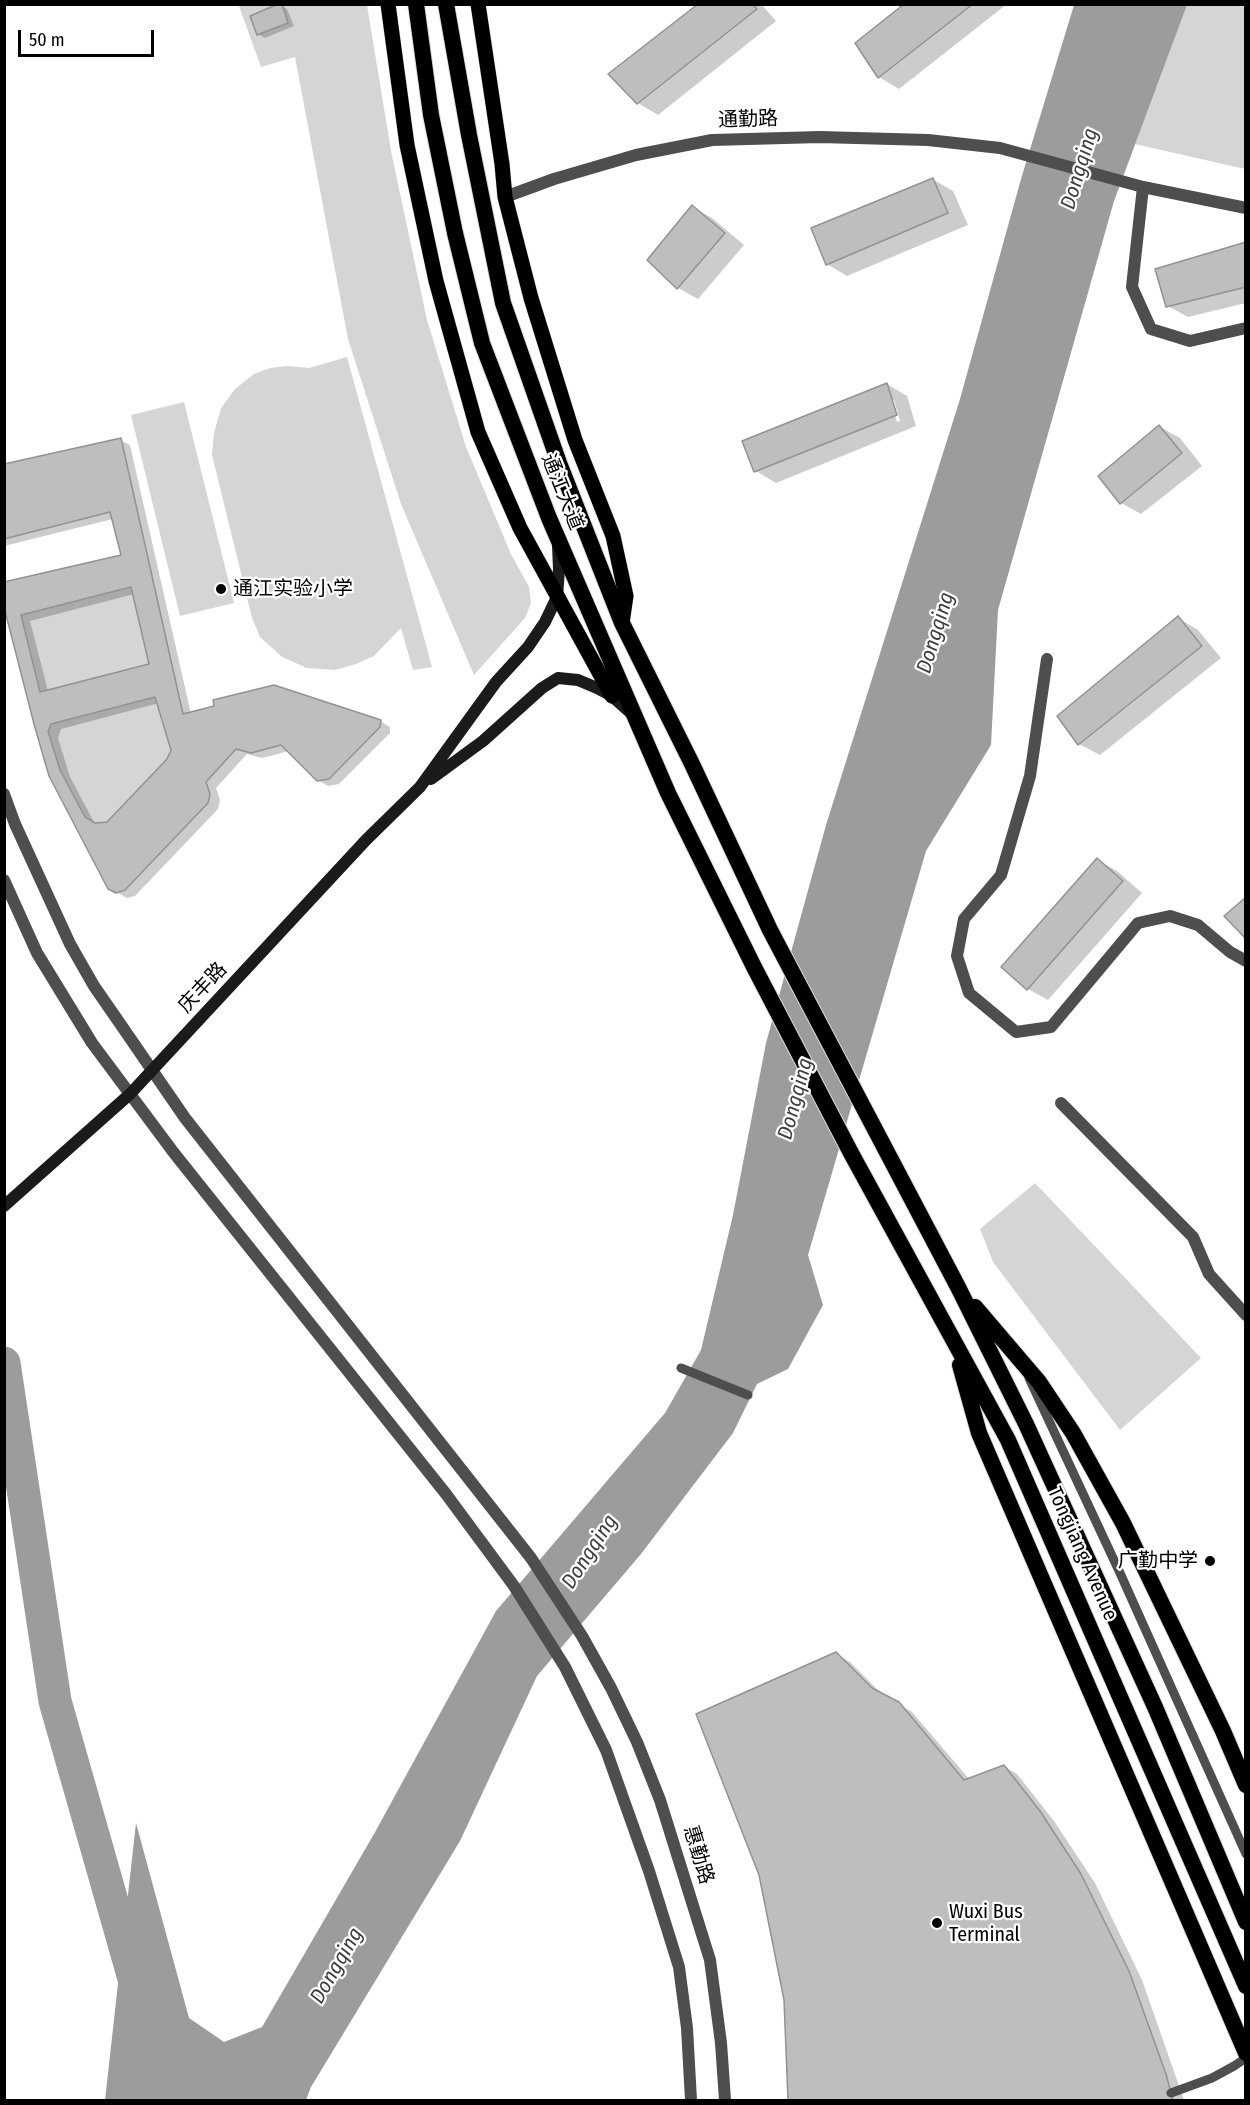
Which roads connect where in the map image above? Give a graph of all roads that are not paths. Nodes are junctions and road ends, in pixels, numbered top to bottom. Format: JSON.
{"nodes":[{"id":1,"x":388,"y":4,"type":"edge"},
{"id":2,"x":416,"y":4,"type":"edge"},
{"id":3,"x":446,"y":4,"type":"edge"},
{"id":4,"x":478,"y":4,"type":"edge"},
{"id":5,"x":1143,"y":187,"type":"junction"},
{"id":6,"x":505,"y":197,"type":"junction"},
{"id":7,"x":1245,"y":208,"type":"edge"},
{"id":8,"x":1245,"y":328,"type":"edge"},
{"id":9,"x":557,"y":536,"type":"junction"},
{"id":10,"x":557,"y":597,"type":"junction"},
{"id":11,"x":622,"y":623,"type":"junction"},
{"id":12,"x":1047,"y":658,"type":"dead end"},
{"id":13,"x":612,"y":696,"type":"junction"},
{"id":14,"x":635,"y":717,"type":"junction"},
{"id":15,"x":420,"y":786,"type":"junction"},
{"id":16,"x":4,"y":794,"type":"edge"},
{"id":17,"x":4,"y":880,"type":"edge"},
{"id":18,"x":1245,"y":961,"type":"edge"},
{"id":19,"x":152,"y":1071,"type":"junction"},
{"id":20,"x":130,"y":1094,"type":"junction"},
{"id":21,"x":1061,"y":1103,"type":"dead end"},
{"id":22,"x":865,"y":1111,"type":"joint"},
{"id":23,"x":851,"y":1153,"type":"joint"},
{"id":24,"x":4,"y":1206,"type":"edge"},
{"id":25,"x":958,"y":1287,"type":"junction"},
{"id":26,"x":1245,"y":1315,"type":"edge"},
{"id":27,"x":951,"y":1336,"type":"junction"},
{"id":28,"x":1022,"y":1362,"type":"junction"},
{"id":29,"x":681,"y":1368,"type":"dead end"},
{"id":30,"x":748,"y":1395,"type":"dead end"},
{"id":31,"x":1245,"y":1785,"type":"edge"},
{"id":32,"x":1245,"y":1854,"type":"edge"},
{"id":33,"x":1245,"y":1922,"type":"edge"},
{"id":34,"x":1245,"y":1986,"type":"edge"},
{"id":35,"x":1245,"y":2055,"type":"edge"},
{"id":36,"x":1171,"y":2093,"type":"dead end"},
{"id":37,"x":691,"y":2100,"type":"edge"},
{"id":38,"x":725,"y":2100,"type":"edge"}],
"edges":[{"from":1,"to":10,"type":"main road"},
{"from":2,"to":9,"type":"highway","name":"通江大道"},
{"from":3,"to":11,"type":"highway","name":"通江大道"},
{"from":4,"to":6,"type":"main road"},
{"from":5,"to":6,"type":"street","name":"通勤路"},
{"from":5,"to":7,"type":"street"},
{"from":5,"to":8,"type":"street"},
{"from":6,"to":11,"type":"main road"},
{"from":9,"to":10,"type":"main road"},
{"from":9,"to":14,"type":"highway","name":"通江大道"},
{"from":10,"to":13,"type":"main road"},
{"from":10,"to":15,"type":"main road"},
{"from":11,"to":22,"type":"highway","name":"通江大道"},
{"from":12,"to":18,"type":"street"},
{"from":13,"to":14,"type":"main road"},
{"from":13,"to":15,"type":"main road"},
{"from":14,"to":23,"type":"highway","name":"通江大道"},
{"from":15,"to":19,"type":"main road","name":"庆丰路"},
{"from":16,"to":19,"type":"street","name":"惠勤路"},
{"from":17,"to":20,"type":"street"},
{"from":19,"to":20,"type":"main road","name":"庆丰路"},
{"from":19,"to":38,"type":"street","name":"惠勤路"},
{"from":20,"to":24,"type":"main road","name":"庆丰路"},
{"from":20,"to":37,"type":"street"},
{"from":21,"to":26,"type":"street"},
{"from":22,"to":25,"type":"highway","name":"Tongjiang Avenue"},
{"from":23,"to":27,"type":"highway","name":"Tongjiang Avenue"},
{"from":25,"to":28,"type":"highway"},
{"from":25,"to":33,"type":"highway","name":"Tongjiang Avenue"},
{"from":27,"to":34,"type":"highway","name":"Tongjiang Avenue"},
{"from":27,"to":35,"type":"highway"},
{"from":28,"to":31,"type":"highway"},
{"from":28,"to":32,"type":"lane"},
{"from":29,"to":30,"type":"lane"},
{"from":35,"to":36,"type":"lane"}]}
